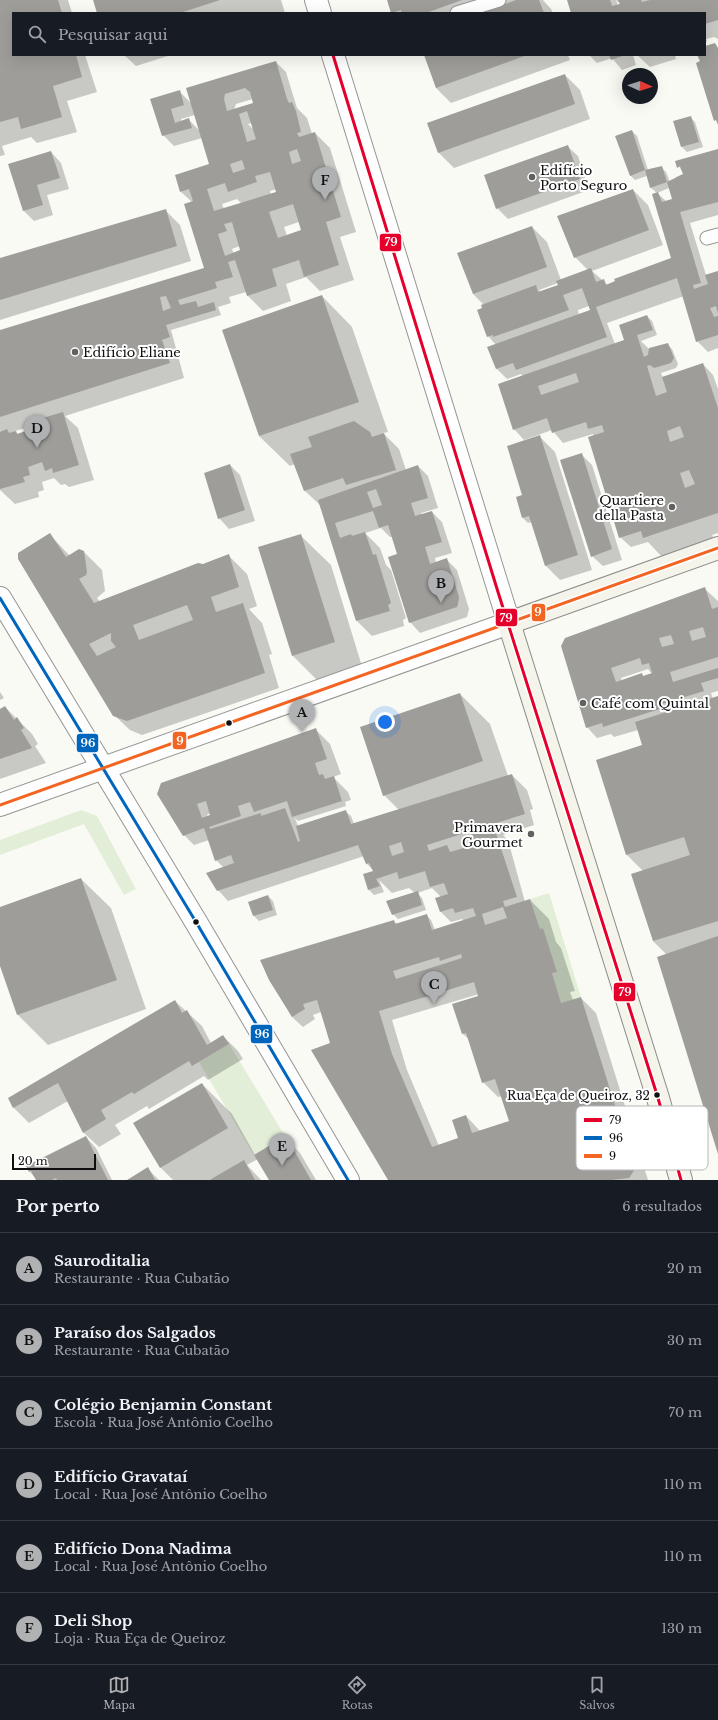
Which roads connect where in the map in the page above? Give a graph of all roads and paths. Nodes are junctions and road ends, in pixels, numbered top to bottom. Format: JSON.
{"nodes":[{"id":1,"x":316,"y":0,"type":"edge"},
{"id":2,"x":499,"y":0,"type":"edge"},
{"id":3,"x":320,"y":12,"type":"edge"},
{"id":4,"x":460,"y":12,"type":"edge"},
{"id":5,"x":333,"y":56,"type":"edge"},
{"id":6,"x":718,"y":548,"type":"edge"},
{"id":7,"x":0,"y":598,"type":"edge"},
{"id":8,"x":509,"y":623,"type":"junction"},
{"id":9,"x":104,"y":768,"type":"junction"},
{"id":10,"x":0,"y":804,"type":"edge"},
{"id":11,"x":660,"y":1106,"type":"edge"},
{"id":12,"x":678,"y":1170,"type":"edge"},
{"id":13,"x":348,"y":1180,"type":"edge"},
{"id":14,"x":681,"y":1180,"type":"edge"}],
"edges":[{"from":1,"to":3,"type":"street"},
{"from":2,"to":4,"type":"lane"},
{"from":5,"to":8,"type":"street"},
{"from":6,"to":8,"type":"street"},
{"from":7,"to":9,"type":"street"},
{"from":8,"to":9,"type":"street"},
{"from":8,"to":11,"type":"street"},
{"from":9,"to":10,"type":"street"},
{"from":9,"to":13,"type":"street"},
{"from":12,"to":14,"type":"street"}]}
